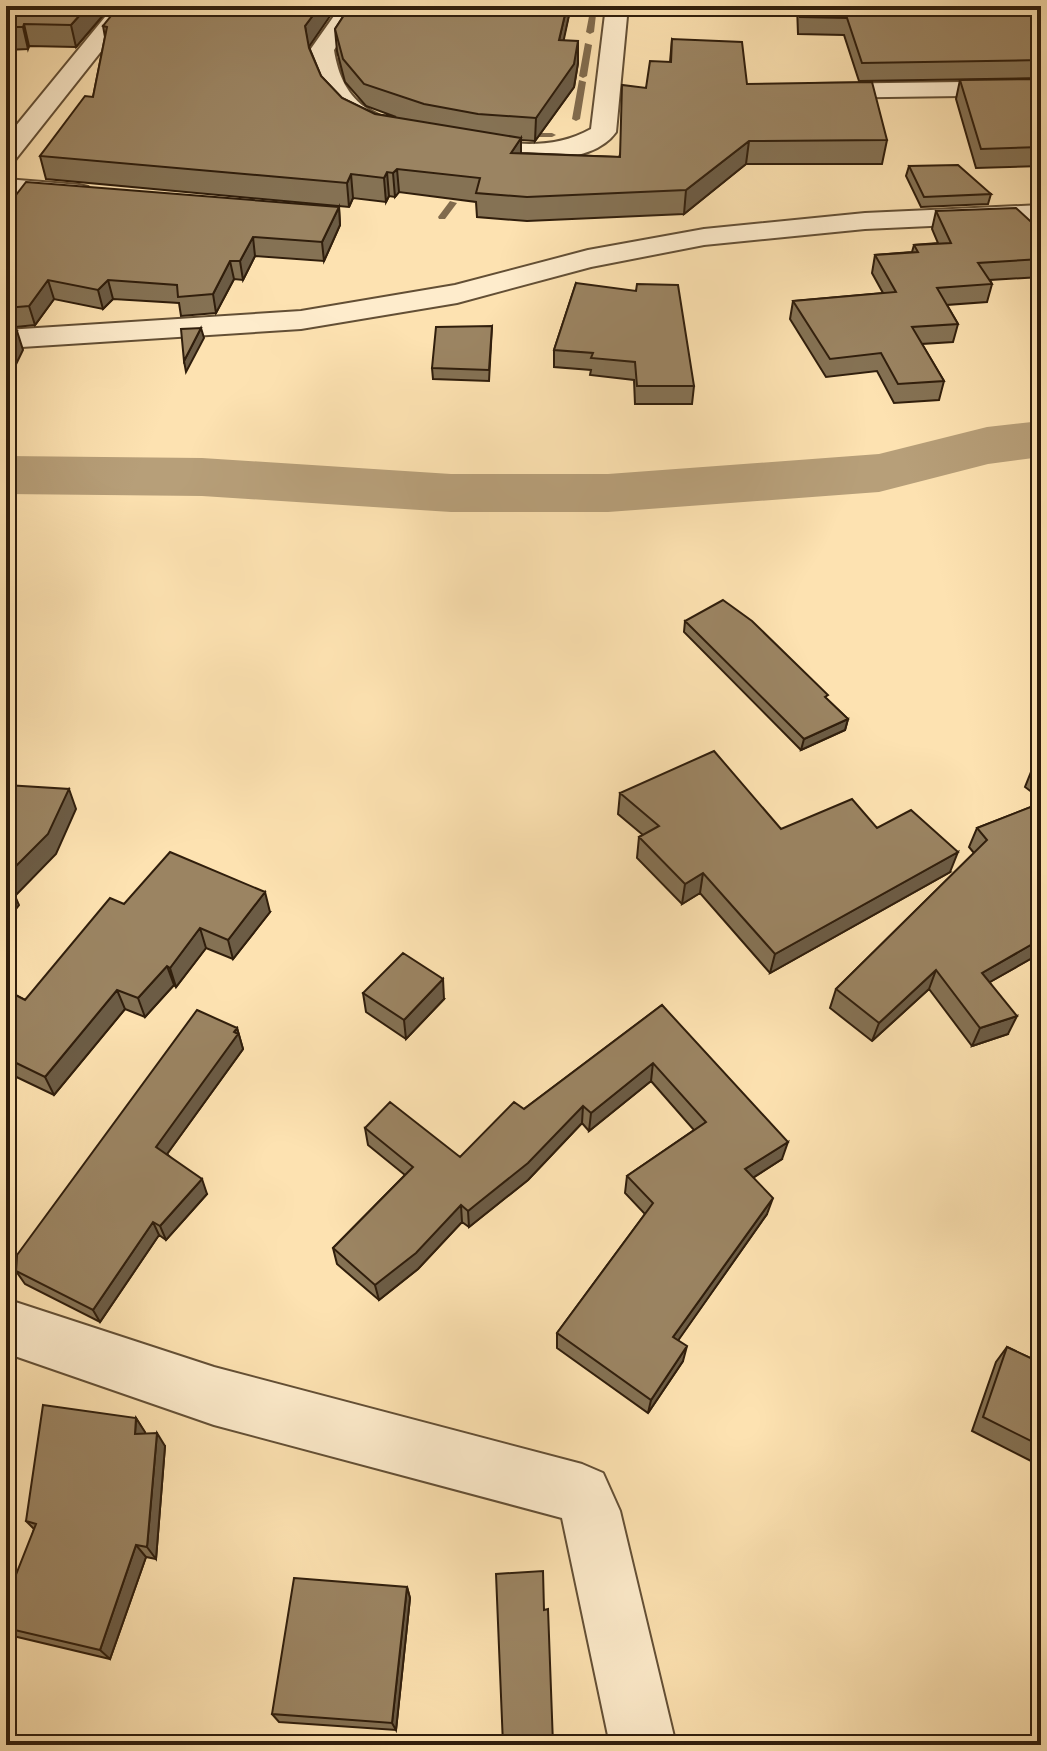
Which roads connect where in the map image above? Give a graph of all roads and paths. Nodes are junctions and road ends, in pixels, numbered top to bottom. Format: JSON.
{"nodes":[{"id":1,"x":126,"y":6,"type":"edge"},
{"id":2,"x":352,"y":6,"type":"edge"},
{"id":3,"x":617,"y":6,"type":"edge"},
{"id":4,"x":1041,"y":88,"type":"edge"},
{"id":5,"x":795,"y":92,"type":"edge"},
{"id":6,"x":395,"y":130,"type":"edge"},
{"id":7,"x":436,"y":138,"type":"edge"},
{"id":8,"x":6,"y":155,"type":"edge"},
{"id":9,"x":6,"y":187,"type":"edge"},
{"id":10,"x":100,"y":195,"type":"edge"},
{"id":11,"x":1041,"y":213,"type":"edge"},
{"id":12,"x":6,"y":339,"type":"edge"},
{"id":13,"x":6,"y":1326,"type":"edge"},
{"id":14,"x":643,"y":1745,"type":"edge"}],
"edges":[{"from":1,"to":8,"type":"street"},
{"from":2,"to":6,"type":"street"},
{"from":3,"to":7,"type":"street"},
{"from":4,"to":5,"type":"street"},
{"from":9,"to":10,"type":"street"},
{"from":11,"to":12,"type":"street"},
{"from":13,"to":14,"type":"street"}]}
